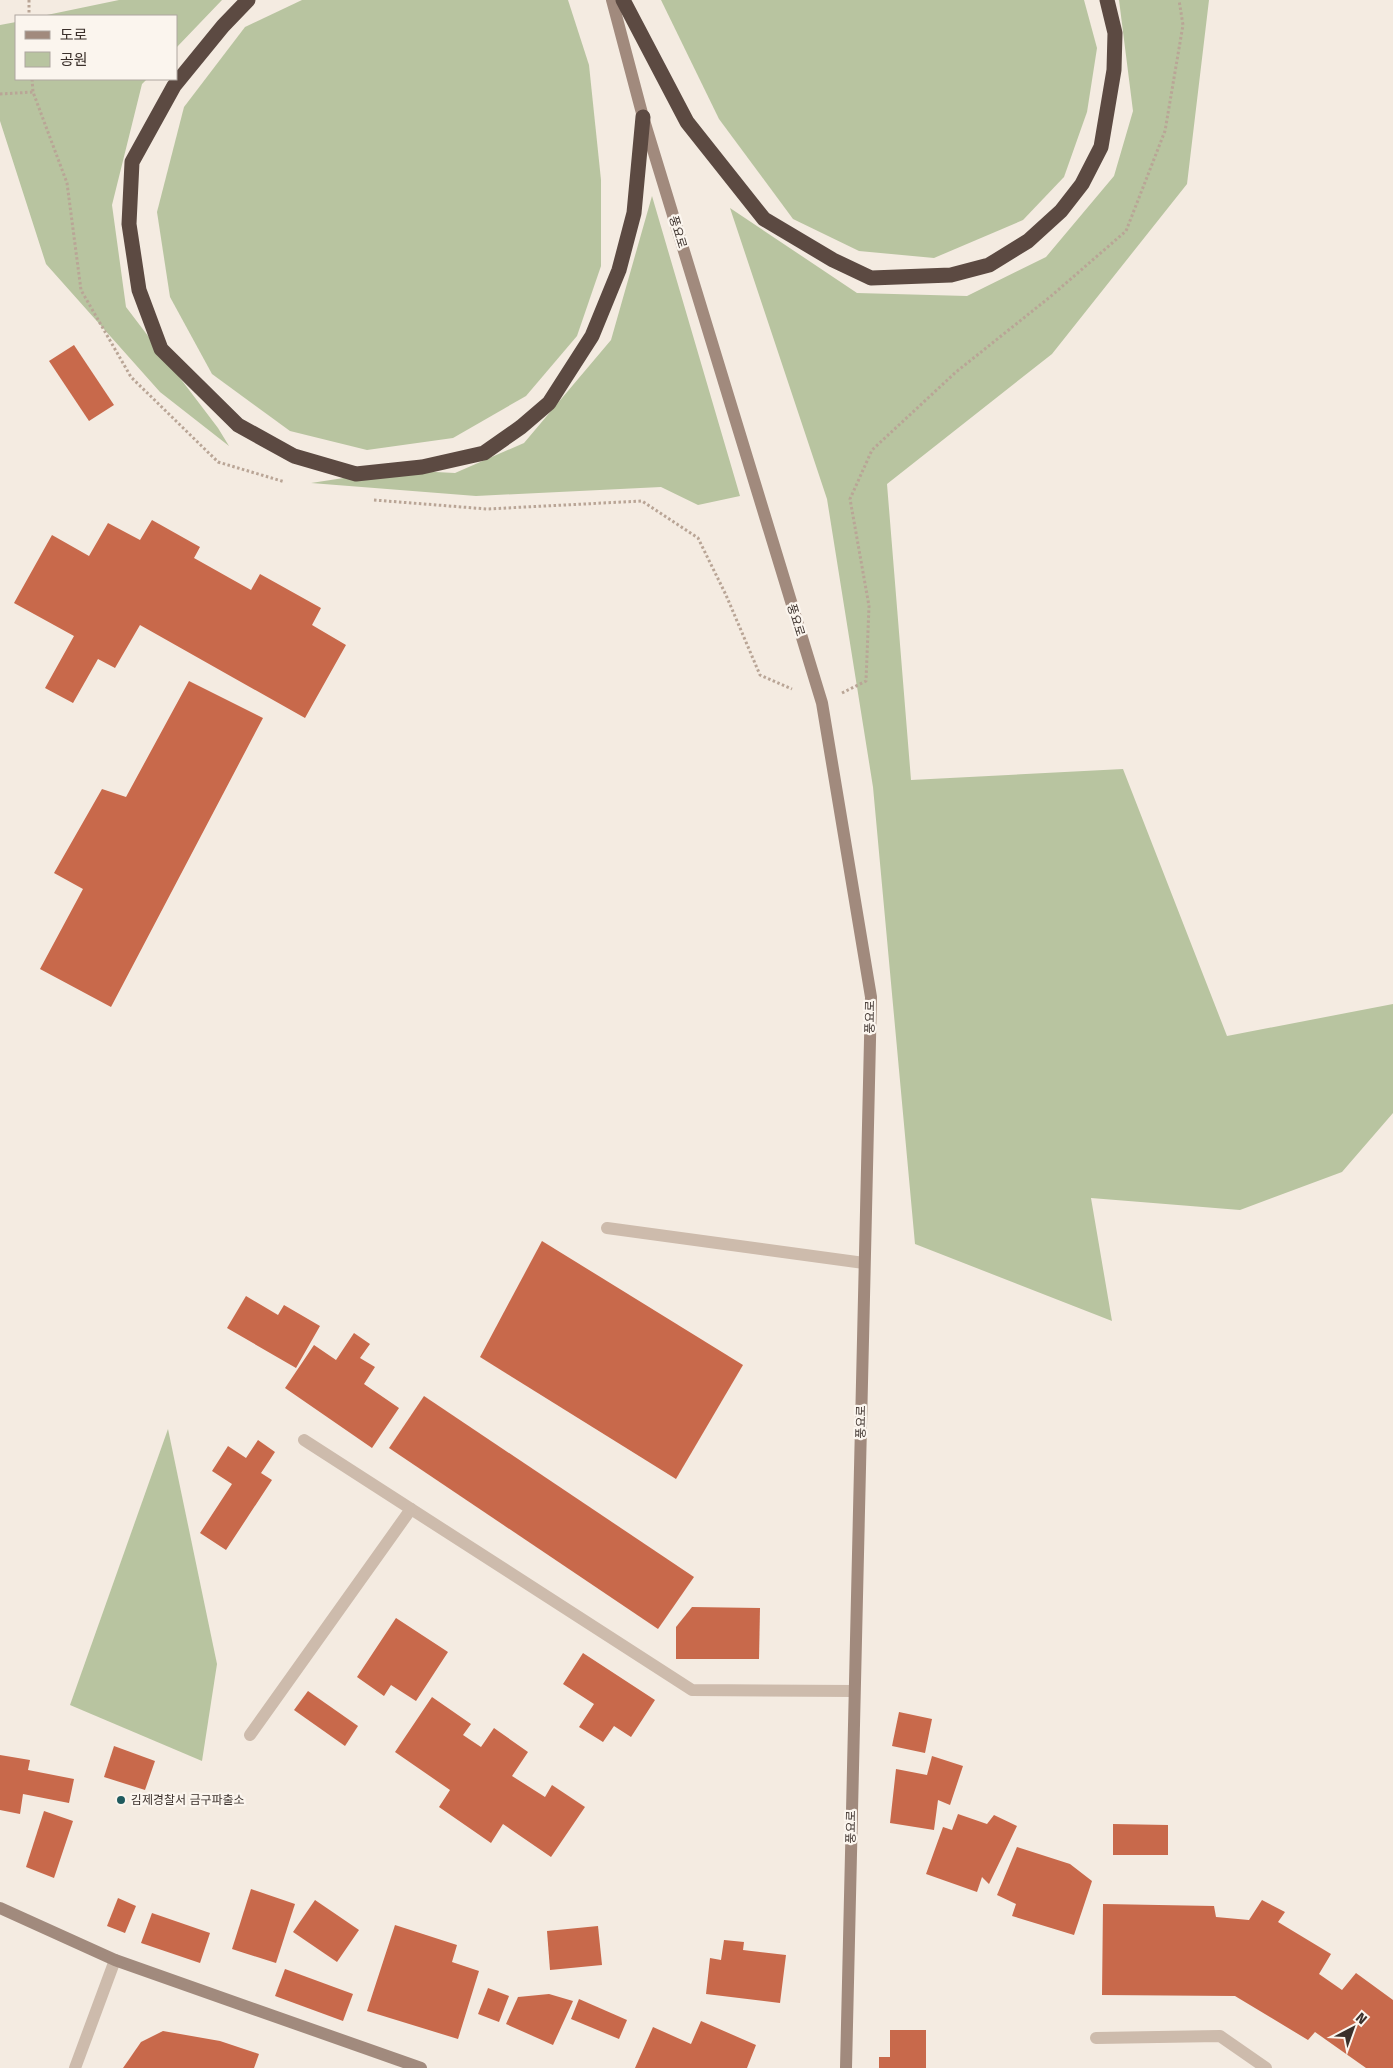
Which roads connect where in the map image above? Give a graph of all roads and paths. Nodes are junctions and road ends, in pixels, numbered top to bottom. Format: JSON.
{"nodes":[{"id":1,"x":29,"y":0,"type":"edge"},
{"id":2,"x":248,"y":0,"type":"edge"},
{"id":3,"x":612,"y":0,"type":"edge"},
{"id":4,"x":623,"y":0,"type":"edge"},
{"id":5,"x":1107,"y":0,"type":"edge"},
{"id":6,"x":1179,"y":0,"type":"edge"},
{"id":7,"x":29,"y":15,"type":"edge"},
{"id":8,"x":32,"y":80,"type":"edge"},
{"id":9,"x":32,"y":92,"type":"junction"},
{"id":10,"x":0,"y":94,"type":"edge"},
{"id":11,"x":643,"y":117,"type":"junction"},
{"id":12,"x":289,"y":483,"type":"dead end"},
{"id":13,"x":372,"y":500,"type":"dead end"},
{"id":14,"x":822,"y":703,"type":"junction"},
{"id":15,"x":606,"y":1228,"type":"dead end"},
{"id":16,"x":864,"y":1263,"type":"junction"},
{"id":17,"x":304,"y":1440,"type":"dead end"},
{"id":18,"x":411,"y":1509,"type":"junction"},
{"id":19,"x":854,"y":1692,"type":"junction"},
{"id":20,"x":250,"y":1735,"type":"dead end"},
{"id":21,"x":0,"y":1908,"type":"edge"},
{"id":22,"x":115,"y":1960,"type":"junction"},
{"id":23,"x":1096,"y":2038,"type":"dead end"},
{"id":24,"x":75,"y":2068,"type":"edge"},
{"id":25,"x":421,"y":2068,"type":"edge"},
{"id":26,"x":846,"y":2068,"type":"edge"},
{"id":27,"x":1266,"y":2068,"type":"edge"}],
"edges":[{"from":1,"to":7,"type":"path"},
{"from":2,"to":11,"type":"highway"},
{"from":3,"to":11,"type":"main road","name":"풍요로"},
{"from":4,"to":5,"type":"highway"},
{"from":6,"to":14,"type":"path"},
{"from":8,"to":9,"type":"path"},
{"from":9,"to":10,"type":"path"},
{"from":9,"to":12,"type":"path"},
{"from":11,"to":14,"type":"main road","name":"풍요로"},
{"from":13,"to":14,"type":"path"},
{"from":14,"to":16,"type":"main road","name":"풍요로"},
{"from":15,"to":16,"type":"street"},
{"from":16,"to":19,"type":"main road","name":"풍요로"},
{"from":17,"to":18,"type":"street"},
{"from":18,"to":19,"type":"street"},
{"from":18,"to":20,"type":"street"},
{"from":19,"to":26,"type":"main road","name":"풍요로"},
{"from":21,"to":22,"type":"main road"},
{"from":22,"to":24,"type":"street"},
{"from":22,"to":25,"type":"main road"},
{"from":23,"to":27,"type":"street"}]}
